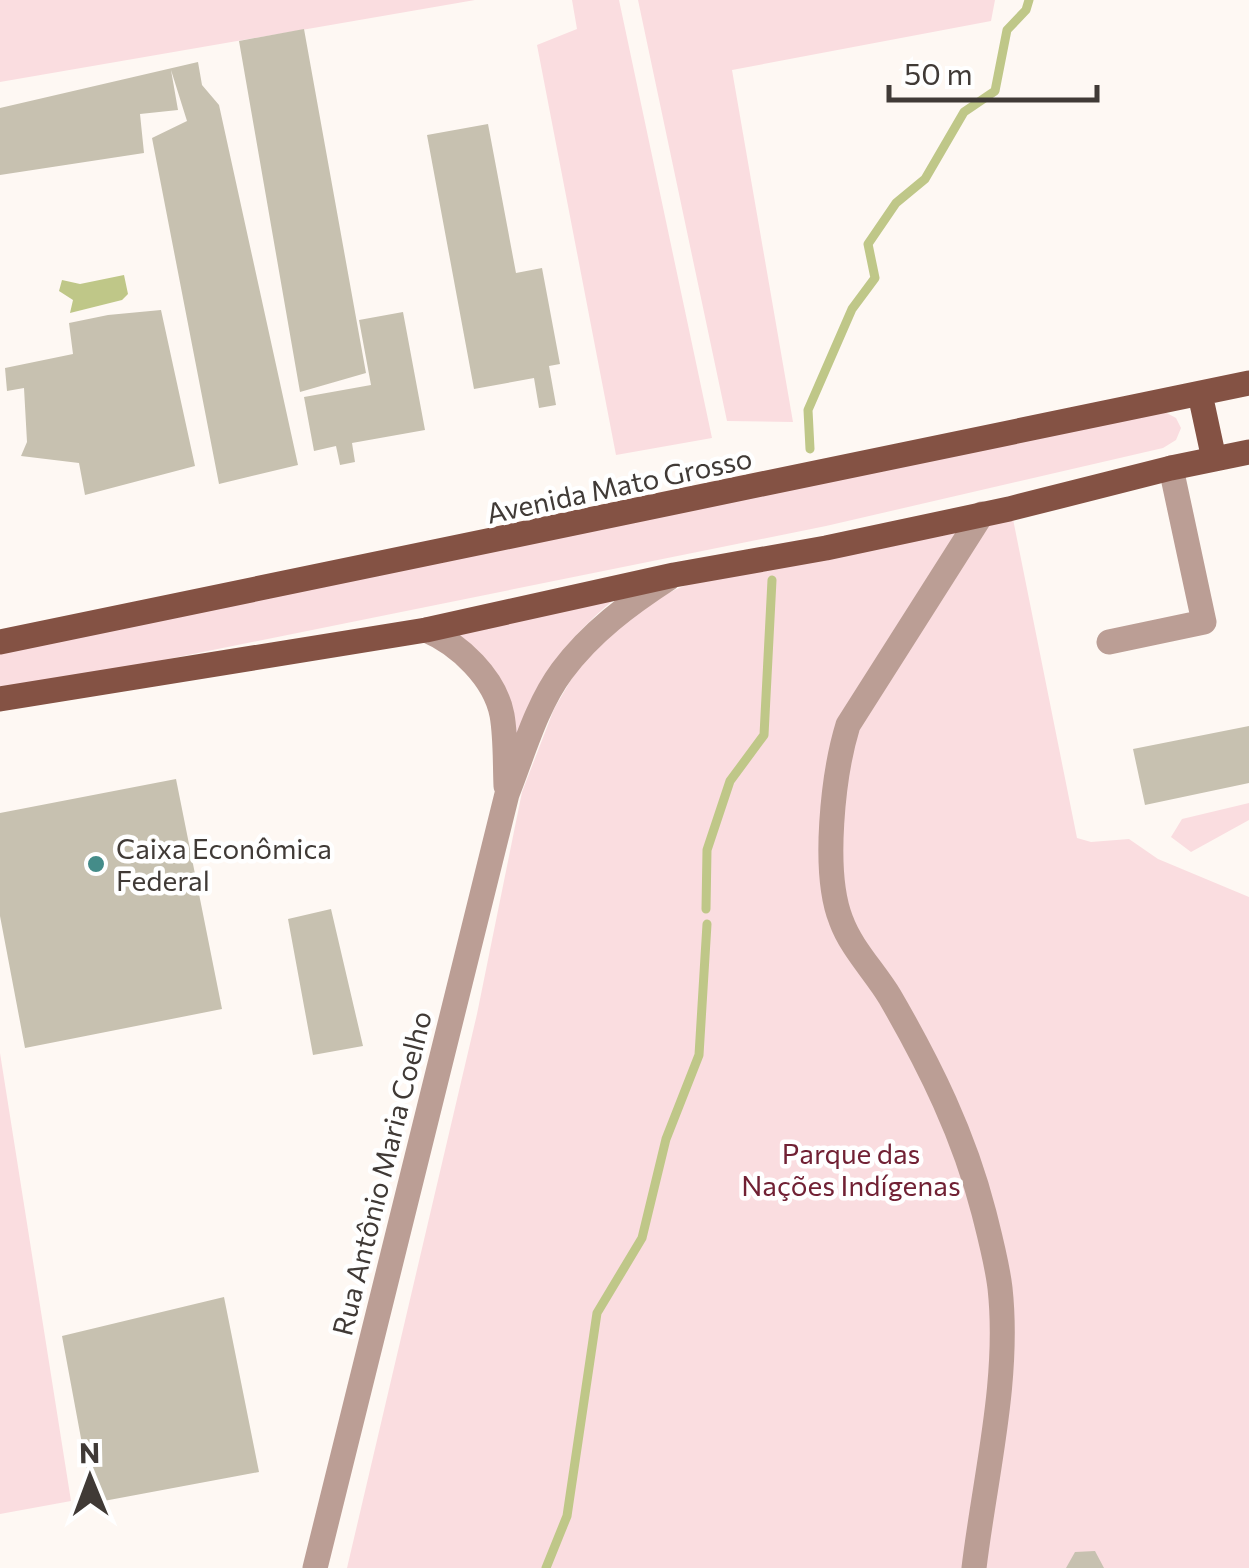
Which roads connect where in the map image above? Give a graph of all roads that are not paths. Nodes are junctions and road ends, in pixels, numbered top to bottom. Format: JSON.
{"nodes":[{"id":1,"x":1249,"y":384,"type":"edge"},
{"id":2,"x":1200,"y":394,"type":"junction"},
{"id":3,"x":1249,"y":452,"type":"edge"},
{"id":4,"x":1214,"y":460,"type":"junction"},
{"id":5,"x":1171,"y":468,"type":"junction"},
{"id":6,"x":982,"y":514,"type":"junction"},
{"id":7,"x":674,"y":574,"type":"junction"},
{"id":8,"x":426,"y":630,"type":"junction"},
{"id":9,"x":0,"y":642,"type":"edge"},
{"id":10,"x":1110,"y":642,"type":"dead end"},
{"id":11,"x":0,"y":699,"type":"edge"},
{"id":12,"x":507,"y":794,"type":"junction"},
{"id":13,"x":315,"y":1568,"type":"edge"},
{"id":14,"x":974,"y":1568,"type":"edge"}],
"edges":[{"from":1,"to":2,"type":"main road","name":"Avenida Mato Grosso"},
{"from":2,"to":4,"type":"main road"},
{"from":2,"to":9,"type":"main road","name":"Avenida Mato Grosso"},
{"from":3,"to":4,"type":"main road"},
{"from":4,"to":5,"type":"main road"},
{"from":5,"to":6,"type":"main road"},
{"from":5,"to":10,"type":"street"},
{"from":6,"to":7,"type":"main road"},
{"from":6,"to":14,"type":"street"},
{"from":7,"to":8,"type":"main road"},
{"from":7,"to":12,"type":"street","name":"Rua Antônio Maria Coelho"},
{"from":8,"to":11,"type":"main road"},
{"from":8,"to":12,"type":"street","name":"Rua Antônio Maria Coelho"},
{"from":12,"to":13,"type":"street","name":"Rua Antônio Maria Coelho"}]}
